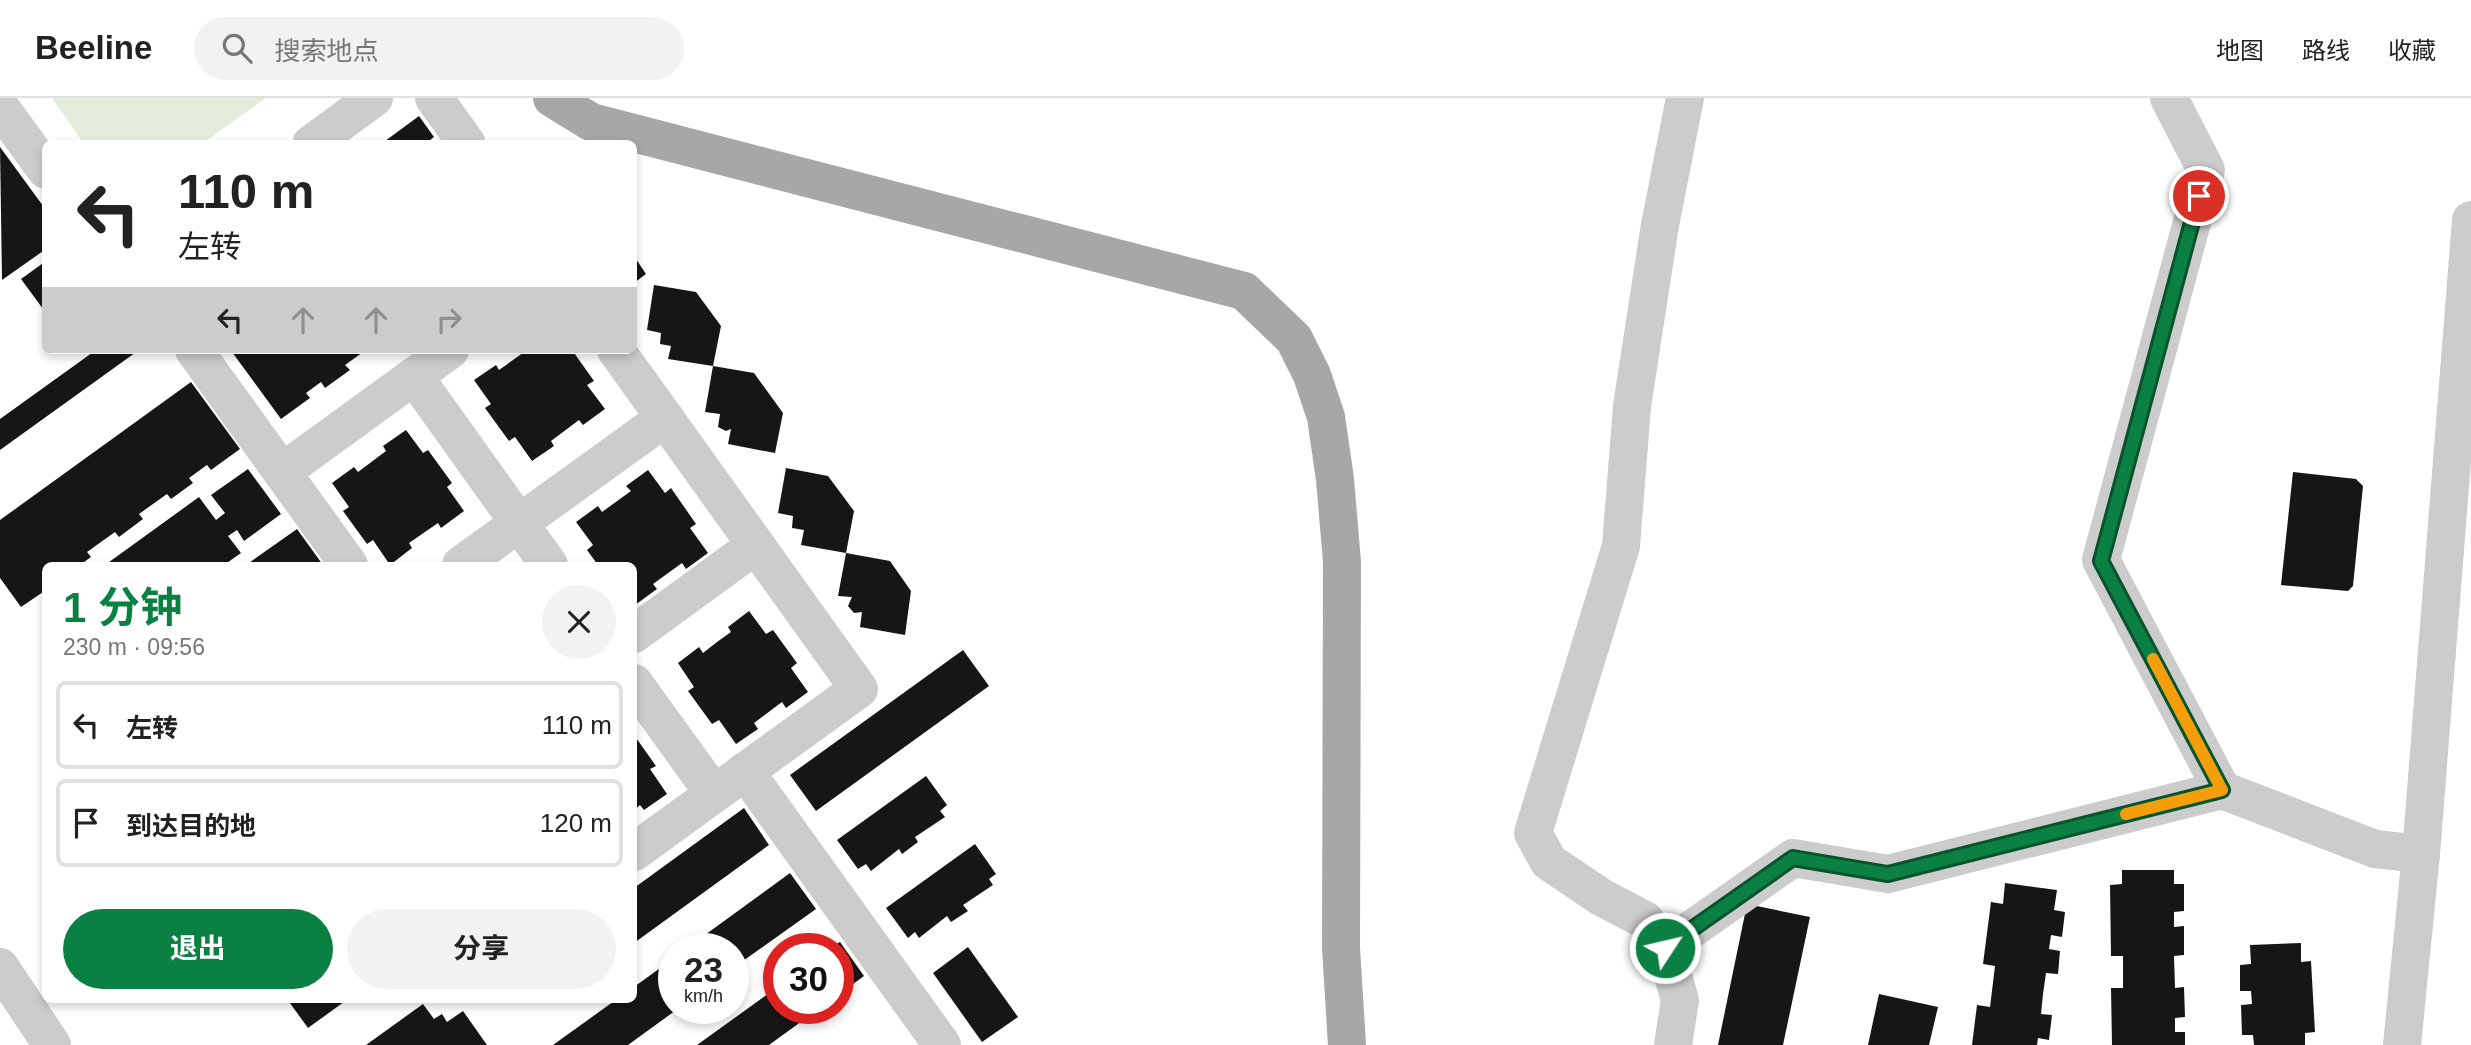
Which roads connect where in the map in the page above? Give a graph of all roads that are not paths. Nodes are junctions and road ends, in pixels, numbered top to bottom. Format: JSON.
{"nodes":[{"id":1,"x":374,"y":98,"type":"edge"},
{"id":2,"x":435,"y":98,"type":"edge"},
{"id":3,"x":552,"y":98,"type":"edge"},
{"id":4,"x":1685,"y":98,"type":"edge"},
{"id":5,"x":2169,"y":98,"type":"edge"},
{"id":6,"x":0,"y":107,"type":"edge"},
{"id":7,"x":316,"y":140,"type":"edge"},
{"id":8,"x":464,"y":140,"type":"edge"},
{"id":9,"x":42,"y":165,"type":"edge"},
{"id":10,"x":2471,"y":220,"type":"edge"},
{"id":11,"x":197,"y":354,"type":"edge"},
{"id":12,"x":444,"y":354,"type":"edge"},
{"id":13,"x":619,"y":354,"type":"edge"},
{"id":14,"x":414,"y":376,"type":"junction"},
{"id":15,"x":665,"y":418,"type":"junction"},
{"id":16,"x":282,"y":472,"type":"junction"},
{"id":17,"x":519,"y":523,"type":"junction"},
{"id":18,"x":756,"y":545,"type":"junction"},
{"id":19,"x":347,"y":562,"type":"edge"},
{"id":20,"x":465,"y":562,"type":"edge"},
{"id":21,"x":547,"y":562,"type":"edge"},
{"id":22,"x":637,"y":632,"type":"edge"},
{"id":23,"x":637,"y":687,"type":"edge"},
{"id":24,"x":745,"y":771,"type":"junction"},
{"id":25,"x":2222,"y":790,"type":"junction"},
{"id":26,"x":714,"y":794,"type":"junction"},
{"id":27,"x":637,"y":850,"type":"edge"},
{"id":28,"x":2421,"y":854,"type":"junction"},
{"id":29,"x":1665,"y":948,"type":"junction"},
{"id":30,"x":0,"y":967,"type":"edge"},
{"id":31,"x":52,"y":1045,"type":"edge"},
{"id":32,"x":942,"y":1045,"type":"edge"},
{"id":33,"x":1347,"y":1045,"type":"edge"},
{"id":34,"x":1673,"y":1045,"type":"edge"},
{"id":35,"x":2402,"y":1045,"type":"edge"}],
"edges":[{"from":1,"to":7,"type":"street"},
{"from":2,"to":8,"type":"street"},
{"from":3,"to":33,"type":"main road"},
{"from":4,"to":29,"type":"street"},
{"from":5,"to":25,"type":"street"},
{"from":6,"to":9,"type":"street"},
{"from":10,"to":28,"type":"street"},
{"from":11,"to":16,"type":"street"},
{"from":12,"to":14,"type":"street"},
{"from":13,"to":15,"type":"street"},
{"from":14,"to":16,"type":"street"},
{"from":14,"to":17,"type":"street"},
{"from":15,"to":17,"type":"street"},
{"from":15,"to":18,"type":"street"},
{"from":16,"to":19,"type":"street"},
{"from":17,"to":20,"type":"street"},
{"from":17,"to":21,"type":"street"},
{"from":18,"to":22,"type":"street"},
{"from":18,"to":24,"type":"street"},
{"from":23,"to":26,"type":"street"},
{"from":24,"to":26,"type":"street"},
{"from":24,"to":32,"type":"street"},
{"from":25,"to":28,"type":"street"},
{"from":25,"to":29,"type":"street"},
{"from":26,"to":27,"type":"street"},
{"from":28,"to":35,"type":"street"},
{"from":29,"to":34,"type":"street"},
{"from":30,"to":31,"type":"street"}]}
